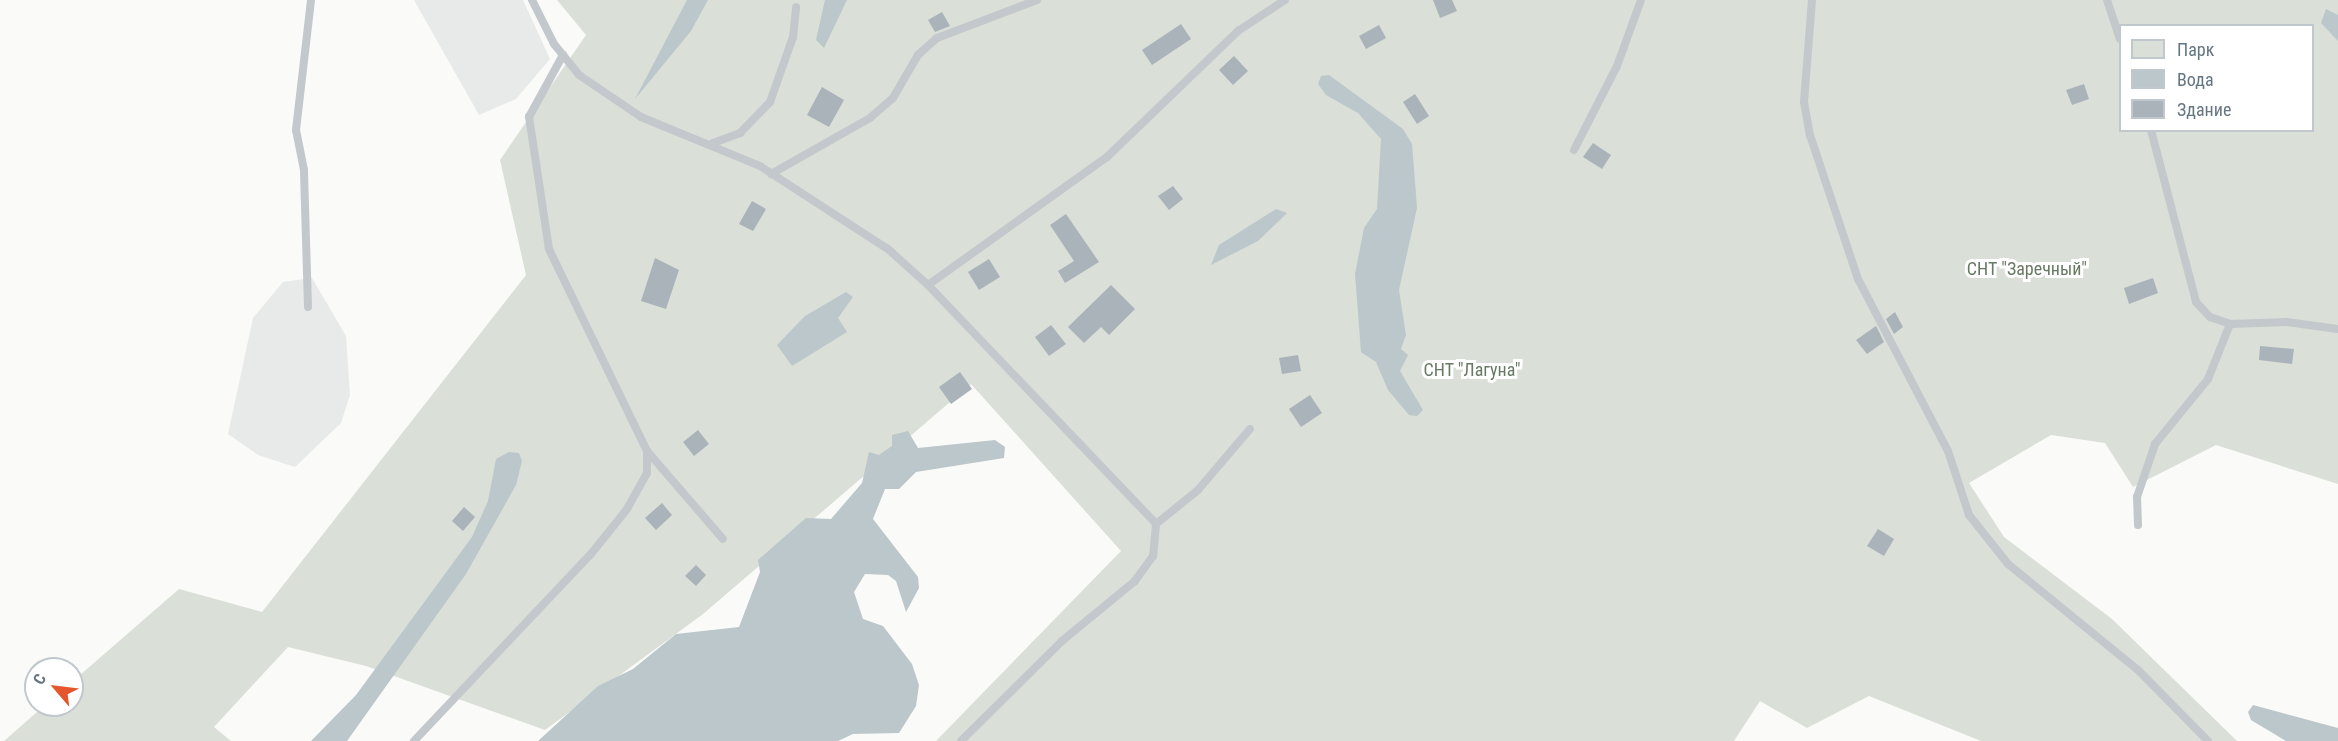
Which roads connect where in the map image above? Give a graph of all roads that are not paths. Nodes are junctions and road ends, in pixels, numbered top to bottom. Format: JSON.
{"nodes":[{"id":1,"x":311,"y":0,"type":"edge"},
{"id":2,"x":532,"y":0,"type":"edge"},
{"id":3,"x":1037,"y":0,"type":"edge"},
{"id":4,"x":1285,"y":0,"type":"edge"},
{"id":5,"x":1641,"y":0,"type":"edge"},
{"id":6,"x":1812,"y":0,"type":"edge"},
{"id":7,"x":2107,"y":0,"type":"edge"},
{"id":8,"x":796,"y":7,"type":"dead end"},
{"id":9,"x":2119,"y":33,"type":"edge"},
{"id":10,"x":563,"y":54,"type":"junction"},
{"id":11,"x":2152,"y":132,"type":"edge"},
{"id":12,"x":713,"y":143,"type":"junction"},
{"id":13,"x":1574,"y":150,"type":"dead end"},
{"id":14,"x":771,"y":174,"type":"junction"},
{"id":15,"x":928,"y":285,"type":"junction"},
{"id":16,"x":308,"y":307,"type":"dead end"},
{"id":17,"x":2230,"y":324,"type":"junction"},
{"id":18,"x":2338,"y":329,"type":"edge"},
{"id":19,"x":1250,"y":429,"type":"dead end"},
{"id":20,"x":647,"y":451,"type":"junction"},
{"id":21,"x":1156,"y":524,"type":"junction"},
{"id":22,"x":2138,"y":525,"type":"dead end"},
{"id":23,"x":723,"y":539,"type":"dead end"},
{"id":24,"x":414,"y":741,"type":"edge"},
{"id":25,"x":961,"y":741,"type":"edge"},
{"id":26,"x":2208,"y":741,"type":"edge"}],
"edges":[{"from":1,"to":16,"type":"lane"},
{"from":2,"to":10,"type":"lane"},
{"from":3,"to":14,"type":"lane"},
{"from":4,"to":15,"type":"lane"},
{"from":5,"to":13,"type":"lane"},
{"from":6,"to":26,"type":"lane"},
{"from":7,"to":9,"type":"lane"},
{"from":8,"to":12,"type":"lane"},
{"from":10,"to":12,"type":"lane"},
{"from":10,"to":20,"type":"lane"},
{"from":11,"to":17,"type":"lane"},
{"from":12,"to":14,"type":"lane"},
{"from":14,"to":15,"type":"lane"},
{"from":15,"to":21,"type":"lane"},
{"from":17,"to":18,"type":"lane"},
{"from":17,"to":22,"type":"lane"},
{"from":19,"to":21,"type":"lane"},
{"from":20,"to":23,"type":"lane"},
{"from":20,"to":24,"type":"lane"},
{"from":21,"to":25,"type":"lane"}]}
